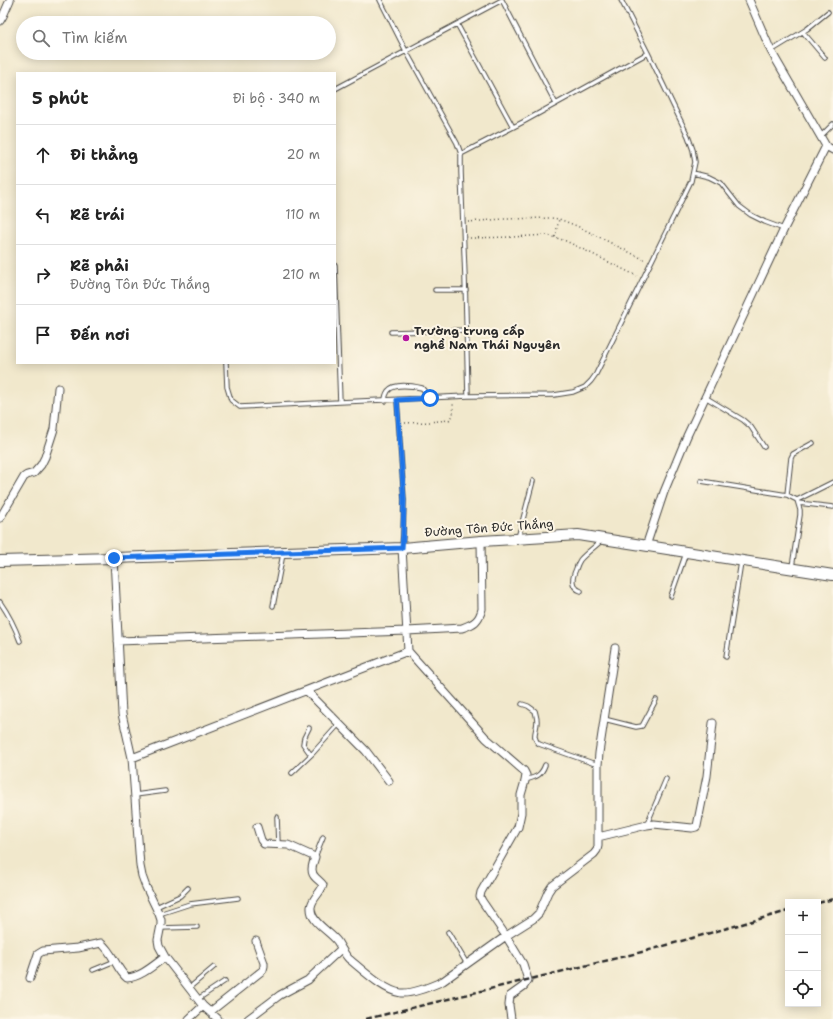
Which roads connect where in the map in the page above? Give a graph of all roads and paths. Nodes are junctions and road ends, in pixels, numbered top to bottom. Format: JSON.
{"nodes":[{"id":1,"x":10,"y":0,"type":"edge"},
{"id":2,"x":380,"y":0,"type":"edge"},
{"id":3,"x":502,"y":0,"type":"edge"},
{"id":4,"x":621,"y":0,"type":"edge"},
{"id":5,"x":749,"y":0,"type":"edge"},
{"id":6,"x":828,"y":12,"type":"dead end"},
{"id":7,"x":0,"y":21,"type":"edge"},
{"id":8,"x":457,"y":24,"type":"junction"},
{"id":9,"x":803,"y":32,"type":"junction"},
{"id":10,"x":406,"y":51,"type":"junction"},
{"id":11,"x":771,"y":51,"type":"junction"},
{"id":12,"x":648,"y":53,"type":"junction"},
{"id":13,"x":824,"y":58,"type":"dead end"},
{"id":14,"x":336,"y":88,"type":"edge"},
{"id":15,"x":556,"y":104,"type":"junction"},
{"id":16,"x":833,"y":124,"type":"edge"},
{"id":17,"x":513,"y":127,"type":"junction"},
{"id":18,"x":820,"y":137,"type":"junction"},
{"id":19,"x":826,"y":146,"type":"junction"},
{"id":20,"x":833,"y":150,"type":"edge"},
{"id":21,"x":461,"y":154,"type":"junction"},
{"id":22,"x":693,"y":173,"type":"junction"},
{"id":23,"x":559,"y":219,"type":"junction"},
{"id":24,"x":463,"y":222,"type":"junction"},
{"id":25,"x":784,"y":229,"type":"junction"},
{"id":26,"x":555,"y":237,"type":"junction"},
{"id":27,"x":464,"y":238,"type":"junction"},
{"id":28,"x":650,"y":263,"type":"junction"},
{"id":29,"x":642,"y":279,"type":"junction"},
{"id":30,"x":435,"y":290,"type":"dead end"},
{"id":31,"x":466,"y":290,"type":"junction"},
{"id":32,"x":336,"y":292,"type":"edge"},
{"id":33,"x":466,"y":330,"type":"junction"},
{"id":34,"x":391,"y":332,"type":"dead end"},
{"id":35,"x":226,"y":364,"type":"edge"},
{"id":36,"x":58,"y":388,"type":"dead end"},
{"id":37,"x":468,"y":396,"type":"junction"},
{"id":38,"x":452,"y":397,"type":"junction"},
{"id":39,"x":705,"y":397,"type":"junction"},
{"id":40,"x":430,"y":398,"type":"junction"},
{"id":41,"x":397,"y":400,"type":"junction"},
{"id":42,"x":385,"y":401,"type":"junction"},
{"id":43,"x":340,"y":402,"type":"junction"},
{"id":44,"x":398,"y":423,"type":"junction"},
{"id":45,"x":813,"y":443,"type":"dead end"},
{"id":46,"x":764,"y":447,"type":"dead end"},
{"id":47,"x":701,"y":481,"type":"dead end"},
{"id":48,"x":533,"y":482,"type":"dead end"},
{"id":49,"x":833,"y":482,"type":"edge"},
{"id":50,"x":787,"y":495,"type":"junction"},
{"id":51,"x":798,"y":502,"type":"junction"},
{"id":52,"x":833,"y":507,"type":"edge"},
{"id":53,"x":0,"y":518,"type":"edge"},
{"id":54,"x":518,"y":539,"type":"junction"},
{"id":55,"x":602,"y":539,"type":"junction"},
{"id":56,"x":481,"y":541,"type":"junction"},
{"id":57,"x":646,"y":546,"type":"junction"},
{"id":58,"x":402,"y":548,"type":"junction"},
{"id":59,"x":283,"y":552,"type":"junction"},
{"id":60,"x":686,"y":552,"type":"junction"},
{"id":61,"x":114,"y":558,"type":"junction"},
{"id":62,"x":0,"y":561,"type":"edge"},
{"id":63,"x":741,"y":561,"type":"junction"},
{"id":64,"x":792,"y":569,"type":"junction"},
{"id":65,"x":833,"y":575,"type":"edge"},
{"id":66,"x":581,"y":591,"type":"dead end"},
{"id":67,"x":671,"y":596,"type":"dead end"},
{"id":68,"x":0,"y":602,"type":"edge"},
{"id":69,"x":273,"y":606,"type":"dead end"},
{"id":70,"x":407,"y":631,"type":"junction"},
{"id":71,"x":20,"y":641,"type":"dead end"},
{"id":72,"x":118,"y":641,"type":"junction"},
{"id":73,"x":615,"y":648,"type":"dead end"},
{"id":74,"x":408,"y":651,"type":"junction"},
{"id":75,"x":726,"y":657,"type":"dead end"},
{"id":76,"x":307,"y":691,"type":"junction"},
{"id":77,"x":656,"y":700,"type":"dead end"},
{"id":78,"x":522,"y":704,"type":"dead end"},
{"id":79,"x":604,"y":719,"type":"junction"},
{"id":80,"x":713,"y":723,"type":"dead end"},
{"id":81,"x":339,"y":724,"type":"junction"},
{"id":82,"x":309,"y":728,"type":"dead end"},
{"id":83,"x":311,"y":755,"type":"junction"},
{"id":84,"x":132,"y":758,"type":"junction"},
{"id":85,"x":545,"y":765,"type":"dead end"},
{"id":86,"x":598,"y":765,"type":"junction"},
{"id":87,"x":292,"y":773,"type":"dead end"},
{"id":88,"x":666,"y":779,"type":"dead end"},
{"id":89,"x":526,"y":780,"type":"junction"},
{"id":90,"x":390,"y":781,"type":"dead end"},
{"id":91,"x":165,"y":791,"type":"dead end"},
{"id":92,"x":134,"y":795,"type":"junction"},
{"id":93,"x":277,"y":817,"type":"dead end"},
{"id":94,"x":647,"y":825,"type":"junction"},
{"id":95,"x":257,"y":827,"type":"dead end"},
{"id":96,"x":323,"y":837,"type":"dead end"},
{"id":97,"x":598,"y":837,"type":"junction"},
{"id":98,"x":278,"y":845,"type":"junction"},
{"id":99,"x":315,"y":857,"type":"junction"},
{"id":100,"x":188,"y":888,"type":"dead end"},
{"id":101,"x":238,"y":898,"type":"dead end"},
{"id":102,"x":158,"y":911,"type":"junction"},
{"id":103,"x":197,"y":927,"type":"dead end"},
{"id":104,"x":160,"y":928,"type":"junction"},
{"id":105,"x":448,"y":932,"type":"dead end"},
{"id":106,"x":506,"y":936,"type":"junction"},
{"id":107,"x":256,"y":941,"type":"dead end"},
{"id":108,"x":341,"y":949,"type":"junction"},
{"id":109,"x":165,"y":957,"type":"junction"},
{"id":110,"x":115,"y":961,"type":"junction"},
{"id":111,"x":467,"y":964,"type":"junction"},
{"id":112,"x":214,"y":967,"type":"dead end"},
{"id":113,"x":93,"y":970,"type":"dead end"},
{"id":114,"x":30,"y":978,"type":"dead end"},
{"id":115,"x":225,"y":981,"type":"dead end"},
{"id":116,"x":189,"y":988,"type":"junction"},
{"id":117,"x":198,"y":999,"type":"junction"},
{"id":118,"x":203,"y":1006,"type":"junction"},
{"id":119,"x":210,"y":1012,"type":"junction"},
{"id":120,"x":189,"y":1019,"type":"edge"},
{"id":121,"x":218,"y":1019,"type":"edge"},
{"id":122,"x":248,"y":1019,"type":"edge"},
{"id":123,"x":511,"y":1019,"type":"edge"}],
"edges":[{"from":1,"to":7,"type":"street"},
{"from":2,"to":10,"type":"lane"},
{"from":3,"to":8,"type":"lane"},
{"from":3,"to":15,"type":"lane"},
{"from":4,"to":12,"type":"lane"},
{"from":5,"to":11,"type":"street"},
{"from":6,"to":9,"type":"lane"},
{"from":8,"to":10,"type":"lane"},
{"from":8,"to":17,"type":"lane"},
{"from":9,"to":11,"type":"lane"},
{"from":9,"to":13,"type":"lane"},
{"from":10,"to":14,"type":"lane"},
{"from":10,"to":21,"type":"lane"},
{"from":11,"to":18,"type":"street"},
{"from":12,"to":15,"type":"lane"},
{"from":12,"to":22,"type":"lane"},
{"from":15,"to":17,"type":"lane"},
{"from":16,"to":18,"type":"lane"},
{"from":17,"to":21,"type":"lane"},
{"from":18,"to":19,"type":"street"},
{"from":19,"to":20,"type":"street"},
{"from":19,"to":25,"type":"street"},
{"from":21,"to":24,"type":"lane"},
{"from":22,"to":25,"type":"lane"},
{"from":22,"to":28,"type":"lane"},
{"from":23,"to":24,"type":"path"},
{"from":23,"to":26,"type":"path"},
{"from":23,"to":28,"type":"path"},
{"from":24,"to":27,"type":"lane"},
{"from":25,"to":39,"type":"street"},
{"from":26,"to":27,"type":"path"},
{"from":26,"to":29,"type":"path"},
{"from":27,"to":31,"type":"lane"},
{"from":28,"to":29,"type":"lane"},
{"from":29,"to":37,"type":"lane"},
{"from":30,"to":31,"type":"lane"},
{"from":31,"to":33,"type":"lane"},
{"from":32,"to":43,"type":"lane"},
{"from":33,"to":34,"type":"lane"},
{"from":33,"to":37,"type":"lane"},
{"from":35,"to":43,"type":"lane"},
{"from":36,"to":53,"type":"street"},
{"from":37,"to":38,"type":"lane"},
{"from":38,"to":40,"type":"lane"},
{"from":38,"to":44,"type":"path"},
{"from":39,"to":46,"type":"lane"},
{"from":39,"to":57,"type":"street"},
{"from":40,"to":41,"type":"lane"},
{"from":40,"to":42,"type":"lane"},
{"from":41,"to":42,"type":"lane"},
{"from":41,"to":44,"type":"lane"},
{"from":42,"to":43,"type":"lane"},
{"from":44,"to":58,"type":"lane"},
{"from":45,"to":50,"type":"lane"},
{"from":47,"to":50,"type":"lane"},
{"from":48,"to":54,"type":"lane"},
{"from":49,"to":51,"type":"lane"},
{"from":50,"to":51,"type":"lane"},
{"from":51,"to":52,"type":"lane"},
{"from":51,"to":64,"type":"lane"},
{"from":54,"to":55,"type":"main road","name":"Đường Tôn Đức Thắng"},
{"from":54,"to":56,"type":"main road","name":"Đường Tôn Đức Thắng"},
{"from":55,"to":57,"type":"main road","name":"Đường Tôn Đức Thắng"},
{"from":55,"to":66,"type":"lane"},
{"from":56,"to":58,"type":"main road","name":"Đường Tôn Đức Thắng"},
{"from":56,"to":70,"type":"street"},
{"from":57,"to":60,"type":"main road","name":"Đường Tôn Đức Thắng"},
{"from":58,"to":59,"type":"main road","name":"Đường Tôn Đức Thắng"},
{"from":58,"to":70,"type":"street"},
{"from":59,"to":61,"type":"main road","name":"Đường Tôn Đức Thắng"},
{"from":59,"to":69,"type":"lane"},
{"from":60,"to":63,"type":"main road","name":"Đường Tôn Đức Thắng"},
{"from":60,"to":67,"type":"lane"},
{"from":61,"to":62,"type":"main road","name":"Đường Tôn Đức Thắng"},
{"from":61,"to":72,"type":"street"},
{"from":63,"to":64,"type":"main road","name":"Đường Tôn Đức Thắng"},
{"from":63,"to":75,"type":"lane"},
{"from":64,"to":65,"type":"main road","name":"Đường Tôn Đức Thắng"},
{"from":68,"to":71,"type":"lane"},
{"from":70,"to":72,"type":"street"},
{"from":70,"to":74,"type":"street"},
{"from":72,"to":84,"type":"street"},
{"from":73,"to":79,"type":"street"},
{"from":74,"to":76,"type":"street"},
{"from":74,"to":89,"type":"street"},
{"from":76,"to":81,"type":"street"},
{"from":76,"to":84,"type":"street"},
{"from":77,"to":79,"type":"lane"},
{"from":78,"to":86,"type":"lane"},
{"from":79,"to":86,"type":"street"},
{"from":80,"to":94,"type":"street"},
{"from":81,"to":83,"type":"lane"},
{"from":81,"to":90,"type":"street"},
{"from":82,"to":83,"type":"lane"},
{"from":83,"to":87,"type":"lane"},
{"from":84,"to":92,"type":"street"},
{"from":85,"to":89,"type":"lane"},
{"from":86,"to":97,"type":"street"},
{"from":88,"to":94,"type":"lane"},
{"from":89,"to":106,"type":"street"},
{"from":91,"to":92,"type":"lane"},
{"from":92,"to":102,"type":"street"},
{"from":93,"to":98,"type":"lane"},
{"from":94,"to":97,"type":"street"},
{"from":95,"to":98,"type":"street"},
{"from":96,"to":99,"type":"lane"},
{"from":97,"to":106,"type":"street"},
{"from":98,"to":99,"type":"street"},
{"from":99,"to":108,"type":"street"},
{"from":100,"to":102,"type":"lane"},
{"from":101,"to":102,"type":"lane"},
{"from":102,"to":104,"type":"street"},
{"from":103,"to":104,"type":"lane"},
{"from":104,"to":109,"type":"street"},
{"from":105,"to":111,"type":"lane"},
{"from":106,"to":111,"type":"street"},
{"from":106,"to":123,"type":"street"},
{"from":107,"to":119,"type":"street"},
{"from":108,"to":111,"type":"street"},
{"from":108,"to":122,"type":"street"},
{"from":109,"to":110,"type":"street"},
{"from":109,"to":116,"type":"street"},
{"from":110,"to":113,"type":"lane"},
{"from":110,"to":114,"type":"street"},
{"from":112,"to":116,"type":"lane"},
{"from":115,"to":117,"type":"lane"},
{"from":116,"to":117,"type":"street"},
{"from":117,"to":118,"type":"street"},
{"from":118,"to":119,"type":"street"},
{"from":118,"to":120,"type":"street"},
{"from":119,"to":121,"type":"street"}]}
